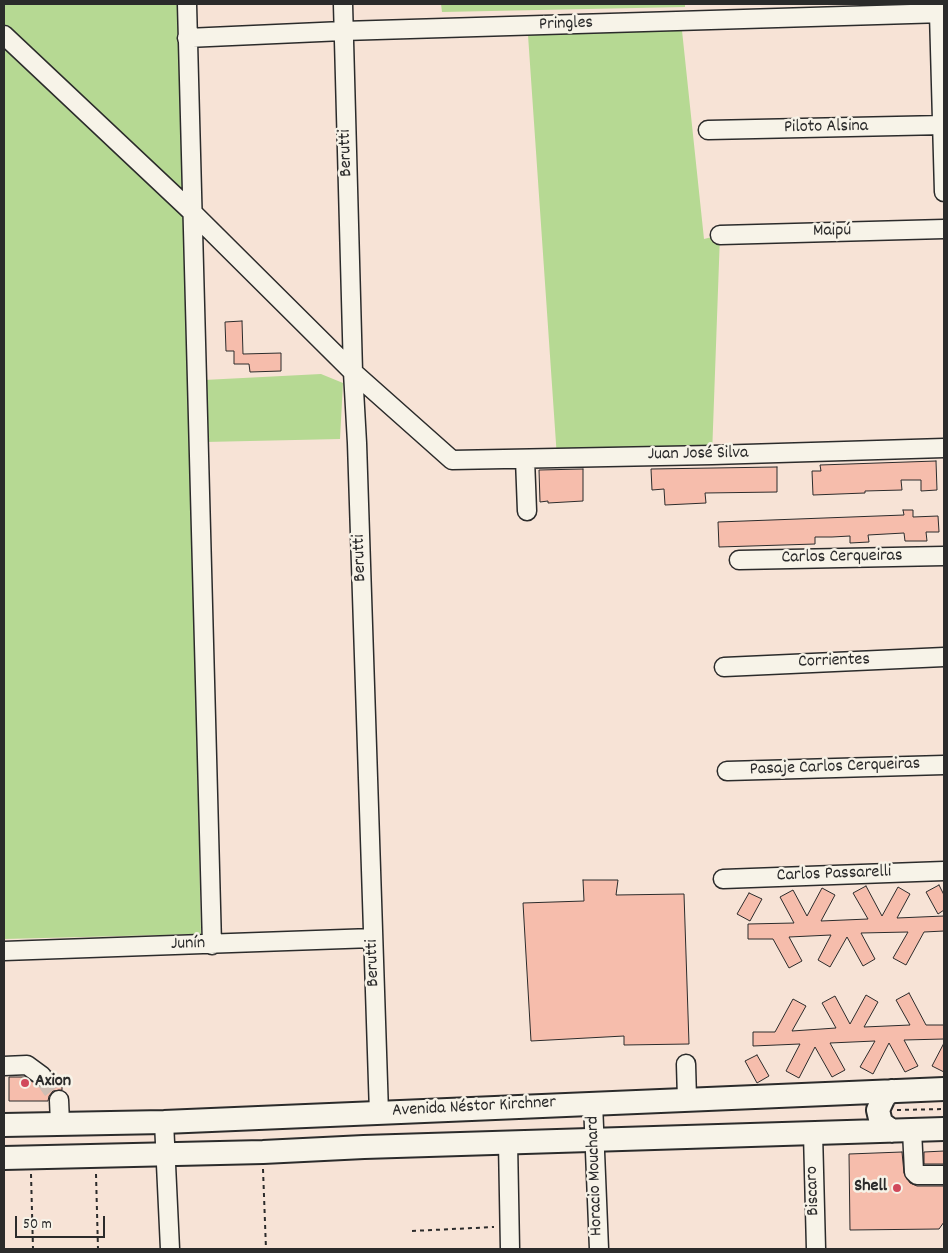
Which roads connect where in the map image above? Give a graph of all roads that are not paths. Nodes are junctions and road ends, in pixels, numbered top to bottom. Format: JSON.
{"nodes":[{"id":1,"x":186,"y":4,"type":"edge"},
{"id":2,"x":343,"y":4,"type":"edge"},
{"id":3,"x":779,"y":11,"type":"edge"},
{"id":4,"x":941,"y":13,"type":"edge"},
{"id":5,"x":343,"y":31,"type":"junction"},
{"id":6,"x":4,"y":35,"type":"edge"},
{"id":7,"x":187,"y":38,"type":"junction"},
{"id":8,"x":943,"y":125,"type":"edge"},
{"id":9,"x":708,"y":130,"type":"dead end"},
{"id":10,"x":944,"y":192,"type":"edge"},
{"id":11,"x":192,"y":212,"type":"junction"},
{"id":12,"x":944,"y":229,"type":"edge"},
{"id":13,"x":720,"y":235,"type":"dead end"},
{"id":14,"x":353,"y":372,"type":"junction"},
{"id":15,"x":944,"y":448,"type":"edge"},
{"id":16,"x":525,"y":458,"type":"junction"},
{"id":17,"x":527,"y":512,"type":"dead end"},
{"id":18,"x":944,"y":556,"type":"edge"},
{"id":19,"x":739,"y":560,"type":"dead end"},
{"id":20,"x":944,"y":657,"type":"edge"},
{"id":21,"x":724,"y":667,"type":"dead end"},
{"id":22,"x":944,"y":765,"type":"edge"},
{"id":23,"x":727,"y":771,"type":"dead end"},
{"id":24,"x":944,"y":871,"type":"edge"},
{"id":25,"x":723,"y":879,"type":"dead end"},
{"id":26,"x":373,"y":938,"type":"junction"},
{"id":27,"x":212,"y":945,"type":"junction"},
{"id":28,"x":4,"y":951,"type":"edge"},
{"id":29,"x":686,"y":1064,"type":"dead end"},
{"id":30,"x":4,"y":1066,"type":"edge"},
{"id":31,"x":42,"y":1076,"type":"tunnel mouth"},
{"id":32,"x":944,"y":1089,"type":"edge"},
{"id":33,"x":891,"y":1091,"type":"junction"},
{"id":34,"x":58,"y":1100,"type":"tunnel mouth"},
{"id":35,"x":687,"y":1100,"type":"junction"},
{"id":36,"x":593,"y":1102,"type":"junction"},
{"id":37,"x":379,"y":1113,"type":"junction"},
{"id":38,"x":164,"y":1122,"type":"junction"},
{"id":39,"x":60,"y":1123,"type":"junction"},
{"id":40,"x":4,"y":1125,"type":"edge"},
{"id":41,"x":944,"y":1129,"type":"edge"},
{"id":42,"x":902,"y":1130,"type":"junction"},
{"id":43,"x":813,"y":1133,"type":"junction"},
{"id":44,"x":594,"y":1139,"type":"junction"},
{"id":45,"x":508,"y":1142,"type":"junction"},
{"id":46,"x":166,"y":1154,"type":"junction"},
{"id":47,"x":4,"y":1158,"type":"edge"},
{"id":48,"x":944,"y":1174,"type":"edge"},
{"id":49,"x":170,"y":1249,"type":"edge"},
{"id":50,"x":510,"y":1249,"type":"edge"},
{"id":51,"x":599,"y":1249,"type":"edge"},
{"id":52,"x":816,"y":1249,"type":"edge"}],
"edges":[{"from":1,"to":7,"type":"street"},
{"from":2,"to":5,"type":"street","name":"Berutti"},
{"from":3,"to":4,"type":"street","name":"Pringles"},
{"from":3,"to":5,"type":"street","name":"Pringles"},
{"from":4,"to":8,"type":"street"},
{"from":5,"to":7,"type":"street","name":"Pringles"},
{"from":5,"to":14,"type":"street","name":"Berutti"},
{"from":6,"to":11,"type":"street"},
{"from":7,"to":11,"type":"street"},
{"from":8,"to":9,"type":"street","name":"Piloto Alsina"},
{"from":8,"to":10,"type":"street"},
{"from":11,"to":14,"type":"street"},
{"from":11,"to":27,"type":"street"},
{"from":12,"to":13,"type":"street","name":"Maipú"},
{"from":14,"to":16,"type":"street","name":"Juan José Silva"},
{"from":14,"to":26,"type":"street","name":"Berutti"},
{"from":15,"to":16,"type":"street","name":"Juan José Silva"},
{"from":16,"to":17,"type":"street"},
{"from":18,"to":19,"type":"street","name":"Carlos Cerqueiras"},
{"from":20,"to":21,"type":"street","name":"Corrientes"},
{"from":22,"to":23,"type":"street","name":"Pasaje Carlos Cerqueiras"},
{"from":24,"to":25,"type":"street","name":"Carlos Passarelli"},
{"from":26,"to":27,"type":"street","name":"Junín"},
{"from":26,"to":37,"type":"street","name":"Berutti"},
{"from":27,"to":28,"type":"street","name":"Junín"},
{"from":29,"to":35,"type":"street"},
{"from":30,"to":31,"type":"street"},
{"from":32,"to":33,"type":"main road","name":"Avenida Néstor Kirchner"},
{"from":33,"to":35,"type":"main road","name":"Avenida Néstor Kirchner"},
{"from":33,"to":42,"type":"main road"},
{"from":34,"to":39,"type":"street"},
{"from":35,"to":36,"type":"main road","name":"Avenida Néstor Kirchner"},
{"from":36,"to":37,"type":"main road","name":"Avenida Néstor Kirchner"},
{"from":36,"to":44,"type":"street","name":"Horacio Mouchard"},
{"from":37,"to":38,"type":"main road","name":"Avenida Néstor Kirchner"},
{"from":38,"to":39,"type":"main road","name":"Avenida Néstor Kirchner"},
{"from":38,"to":46,"type":"street"},
{"from":39,"to":40,"type":"main road","name":"Avenida Néstor Kirchner"},
{"from":41,"to":42,"type":"main road","name":"Avenida Néstor Kirchner"},
{"from":42,"to":43,"type":"main road","name":"Avenida Néstor Kirchner"},
{"from":42,"to":48,"type":"street"},
{"from":43,"to":44,"type":"main road","name":"Avenida Néstor Kirchner"},
{"from":43,"to":52,"type":"street","name":"Biscaro"},
{"from":44,"to":45,"type":"main road","name":"Avenida Néstor Kirchner"},
{"from":44,"to":51,"type":"street","name":"Horacio Mouchard"},
{"from":45,"to":46,"type":"main road","name":"Avenida Néstor Kirchner"},
{"from":45,"to":50,"type":"street"},
{"from":46,"to":47,"type":"main road","name":"Avenida Néstor Kirchner"},
{"from":46,"to":49,"type":"street"}]}
